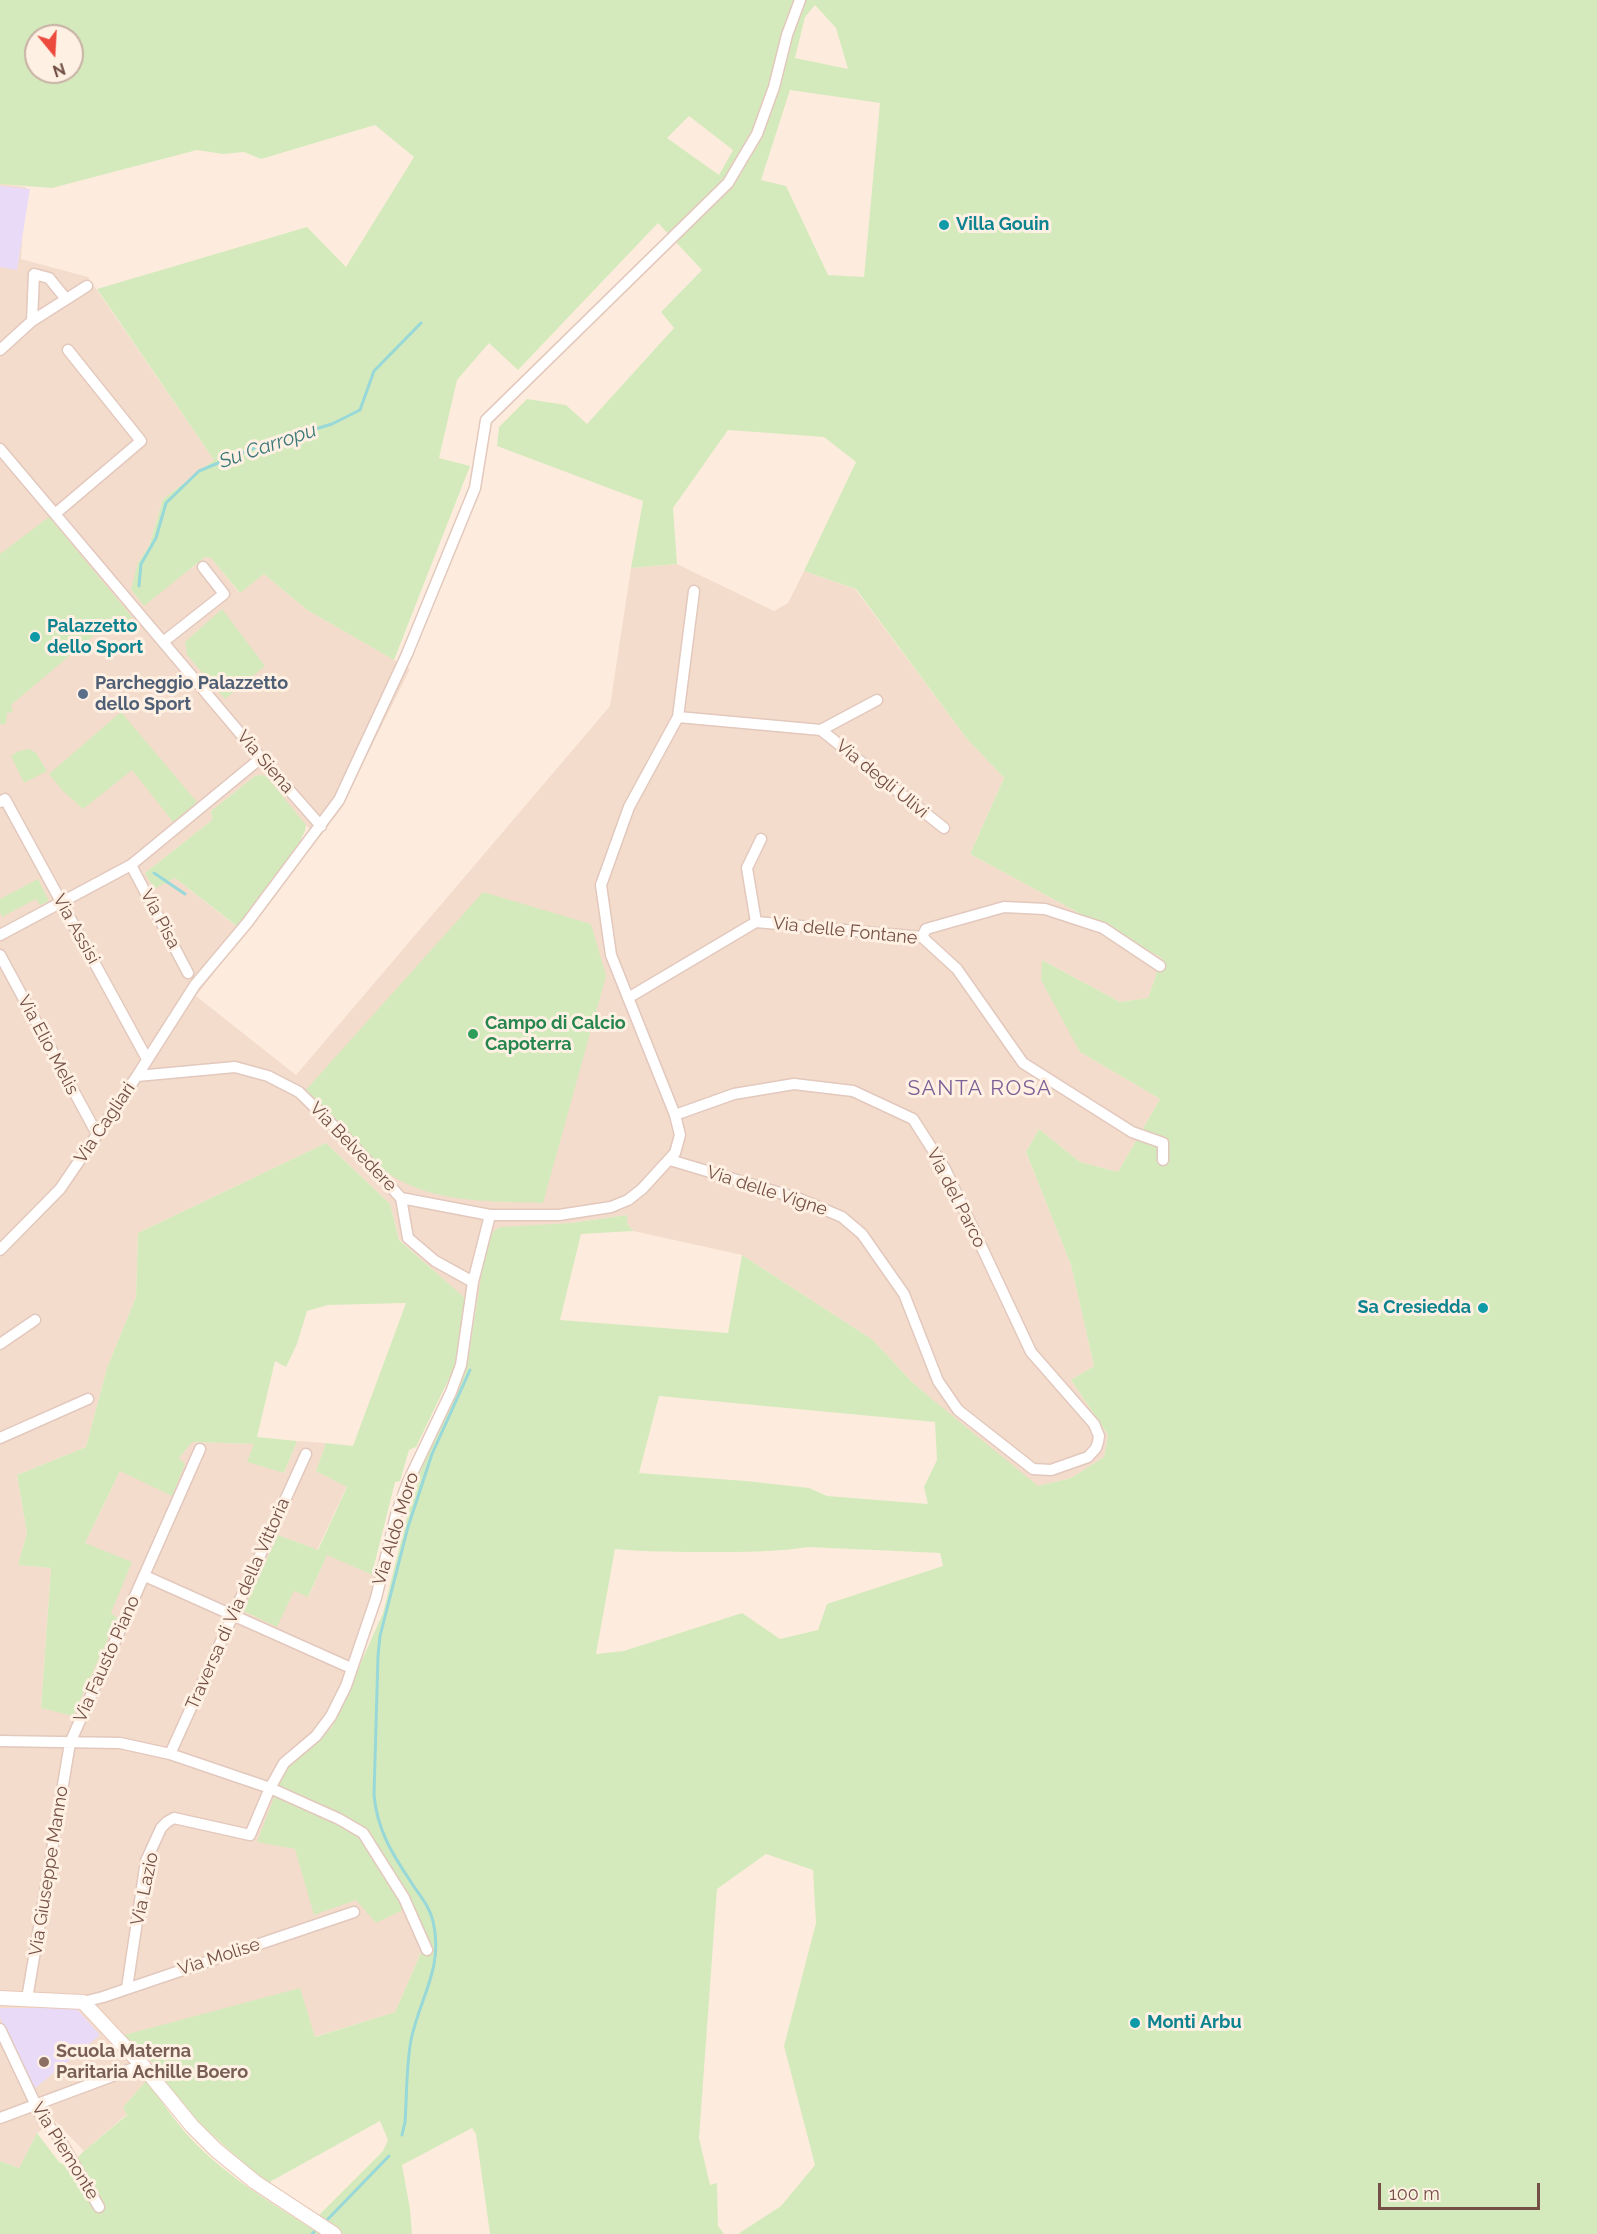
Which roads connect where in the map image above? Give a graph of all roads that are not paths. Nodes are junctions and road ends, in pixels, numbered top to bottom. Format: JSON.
{"nodes":[{"id":1,"x":800,"y":0,"type":"edge"},
{"id":2,"x":87,"y":286,"type":"dead end"},
{"id":3,"x":66,"y":299,"type":"junction"},
{"id":4,"x":32,"y":321,"type":"junction"},
{"id":5,"x":0,"y":350,"type":"edge"},
{"id":6,"x":68,"y":350,"type":"dead end"},
{"id":7,"x":0,"y":449,"type":"edge"},
{"id":8,"x":55,"y":514,"type":"junction"},
{"id":9,"x":203,"y":567,"type":"dead end"},
{"id":10,"x":694,"y":591,"type":"dead end"},
{"id":11,"x":163,"y":642,"type":"junction"},
{"id":12,"x":877,"y":700,"type":"dead end"},
{"id":13,"x":678,"y":717,"type":"junction"},
{"id":14,"x":821,"y":730,"type":"junction"},
{"id":15,"x":261,"y":758,"type":"junction"},
{"id":16,"x":3,"y":800,"type":"edge"},
{"id":17,"x":321,"y":826,"type":"junction"},
{"id":18,"x":944,"y":828,"type":"dead end"},
{"id":19,"x":760,"y":839,"type":"dead end"},
{"id":20,"x":131,"y":864,"type":"junction"},
{"id":21,"x":61,"y":902,"type":"junction"},
{"id":22,"x":756,"y":922,"type":"junction"},
{"id":23,"x":0,"y":935,"type":"edge"},
{"id":24,"x":922,"y":937,"type":"junction"},
{"id":25,"x":0,"y":955,"type":"edge"},
{"id":26,"x":1160,"y":966,"type":"dead end"},
{"id":27,"x":188,"y":973,"type":"dead end"},
{"id":28,"x":628,"y":998,"type":"junction"},
{"id":29,"x":147,"y":1059,"type":"junction"},
{"id":30,"x":137,"y":1076,"type":"junction"},
{"id":31,"x":675,"y":1115,"type":"junction"},
{"id":32,"x":96,"y":1134,"type":"junction"},
{"id":33,"x":670,"y":1160,"type":"junction"},
{"id":34,"x":1163,"y":1160,"type":"dead end"},
{"id":35,"x":401,"y":1198,"type":"junction"},
{"id":36,"x":490,"y":1215,"type":"junction"},
{"id":37,"x":0,"y":1250,"type":"edge"},
{"id":38,"x":473,"y":1282,"type":"junction"},
{"id":39,"x":34,"y":1320,"type":"dead end"},
{"id":40,"x":0,"y":1344,"type":"edge"},
{"id":41,"x":88,"y":1399,"type":"dead end"},
{"id":42,"x":1094,"y":1424,"type":"joint"},
{"id":43,"x":0,"y":1438,"type":"edge"},
{"id":44,"x":200,"y":1449,"type":"dead end"},
{"id":45,"x":306,"y":1454,"type":"dead end"},
{"id":46,"x":145,"y":1576,"type":"junction"},
{"id":47,"x":234,"y":1616,"type":"junction"},
{"id":48,"x":351,"y":1668,"type":"junction"},
{"id":49,"x":0,"y":1741,"type":"edge"},
{"id":50,"x":70,"y":1743,"type":"junction"},
{"id":51,"x":170,"y":1754,"type":"junction"},
{"id":52,"x":270,"y":1788,"type":"junction"},
{"id":53,"x":354,"y":1912,"type":"dead end"},
{"id":54,"x":427,"y":1950,"type":"dead end"},
{"id":55,"x":126,"y":1988,"type":"junction"},
{"id":56,"x":0,"y":1998,"type":"edge"},
{"id":57,"x":27,"y":1999,"type":"junction"},
{"id":58,"x":83,"y":2002,"type":"junction"},
{"id":59,"x":0,"y":2029,"type":"edge"},
{"id":60,"x":142,"y":2065,"type":"junction"},
{"id":61,"x":35,"y":2105,"type":"junction"},
{"id":62,"x":0,"y":2118,"type":"edge"},
{"id":63,"x":99,"y":2207,"type":"dead end"},
{"id":64,"x":334,"y":2234,"type":"edge"}],
"edges":[{"from":1,"to":17,"type":"street","name":"Via Cagliari"},
{"from":2,"to":3,"type":"street"},
{"from":3,"to":4,"type":"street"},
{"from":3,"to":4,"type":"street"},
{"from":4,"to":5,"type":"street"},
{"from":6,"to":8,"type":"street"},
{"from":7,"to":8,"type":"street","name":"Via Siena"},
{"from":8,"to":11,"type":"street","name":"Via Siena"},
{"from":9,"to":11,"type":"street"},
{"from":10,"to":13,"type":"street"},
{"from":11,"to":15,"type":"street","name":"Via Siena"},
{"from":12,"to":14,"type":"street","name":"Via degli Ulivi"},
{"from":13,"to":14,"type":"street","name":"Via degli Ulivi"},
{"from":13,"to":28,"type":"street","name":"Via Belvedere"},
{"from":14,"to":18,"type":"street","name":"Via degli Ulivi"},
{"from":15,"to":17,"type":"street","name":"Via Siena"},
{"from":15,"to":20,"type":"street"},
{"from":16,"to":21,"type":"street","name":"Via Assisi"},
{"from":17,"to":29,"type":"street","name":"Via Cagliari"},
{"from":19,"to":22,"type":"street"},
{"from":20,"to":21,"type":"street"},
{"from":20,"to":27,"type":"street","name":"Via Pisa"},
{"from":21,"to":23,"type":"street"},
{"from":21,"to":29,"type":"street","name":"Via Assisi"},
{"from":22,"to":24,"type":"street","name":"Via delle Fontane"},
{"from":22,"to":28,"type":"street","name":"Via delle Fontane"},
{"from":24,"to":26,"type":"street"},
{"from":24,"to":34,"type":"street","name":"Via delle Fontane"},
{"from":25,"to":32,"type":"street","name":"Via Elio Melis"},
{"from":28,"to":31,"type":"street","name":"Via Belvedere"},
{"from":29,"to":30,"type":"street","name":"Via Cagliari"},
{"from":30,"to":32,"type":"street","name":"Via Cagliari"},
{"from":30,"to":35,"type":"street","name":"Via Belvedere"},
{"from":31,"to":33,"type":"street","name":"Via Belvedere"},
{"from":31,"to":42,"type":"street","name":"Via del Parco"},
{"from":32,"to":37,"type":"street","name":"Via Cagliari"},
{"from":33,"to":36,"type":"street","name":"Via Belvedere"},
{"from":33,"to":42,"type":"street","name":"Via delle Vigne"},
{"from":35,"to":36,"type":"street","name":"Via Belvedere"},
{"from":35,"to":38,"type":"street"},
{"from":36,"to":38,"type":"street","name":"Via Aldo Moro"},
{"from":38,"to":48,"type":"street","name":"Via Aldo Moro"},
{"from":39,"to":40,"type":"street"},
{"from":41,"to":43,"type":"street"},
{"from":44,"to":46,"type":"street","name":"Via Fausto Piano"},
{"from":45,"to":47,"type":"street","name":"Traversa di Via della Vittoria"},
{"from":46,"to":47,"type":"street","name":"Via Fausto Piano"},
{"from":46,"to":50,"type":"street","name":"Via Fausto Piano"},
{"from":47,"to":48,"type":"street","name":"Via Fausto Piano"},
{"from":47,"to":51,"type":"street","name":"Traversa di Via della Vittoria"},
{"from":48,"to":52,"type":"street","name":"Via Aldo Moro"},
{"from":49,"to":50,"type":"street"},
{"from":50,"to":51,"type":"street"},
{"from":50,"to":57,"type":"street","name":"Via Giuseppe Manno"},
{"from":51,"to":52,"type":"street"},
{"from":52,"to":54,"type":"street"},
{"from":52,"to":55,"type":"street","name":"Via Lazio"},
{"from":53,"to":55,"type":"street","name":"Via Molise"},
{"from":55,"to":58,"type":"street","name":"Via Molise"},
{"from":56,"to":57,"type":"street"},
{"from":57,"to":58,"type":"street"},
{"from":58,"to":60,"type":"street"},
{"from":59,"to":61,"type":"street","name":"Via Piemonte"},
{"from":60,"to":61,"type":"street"},
{"from":60,"to":64,"type":"street"},
{"from":61,"to":62,"type":"street"},
{"from":61,"to":63,"type":"street","name":"Via Piemonte"}]}
